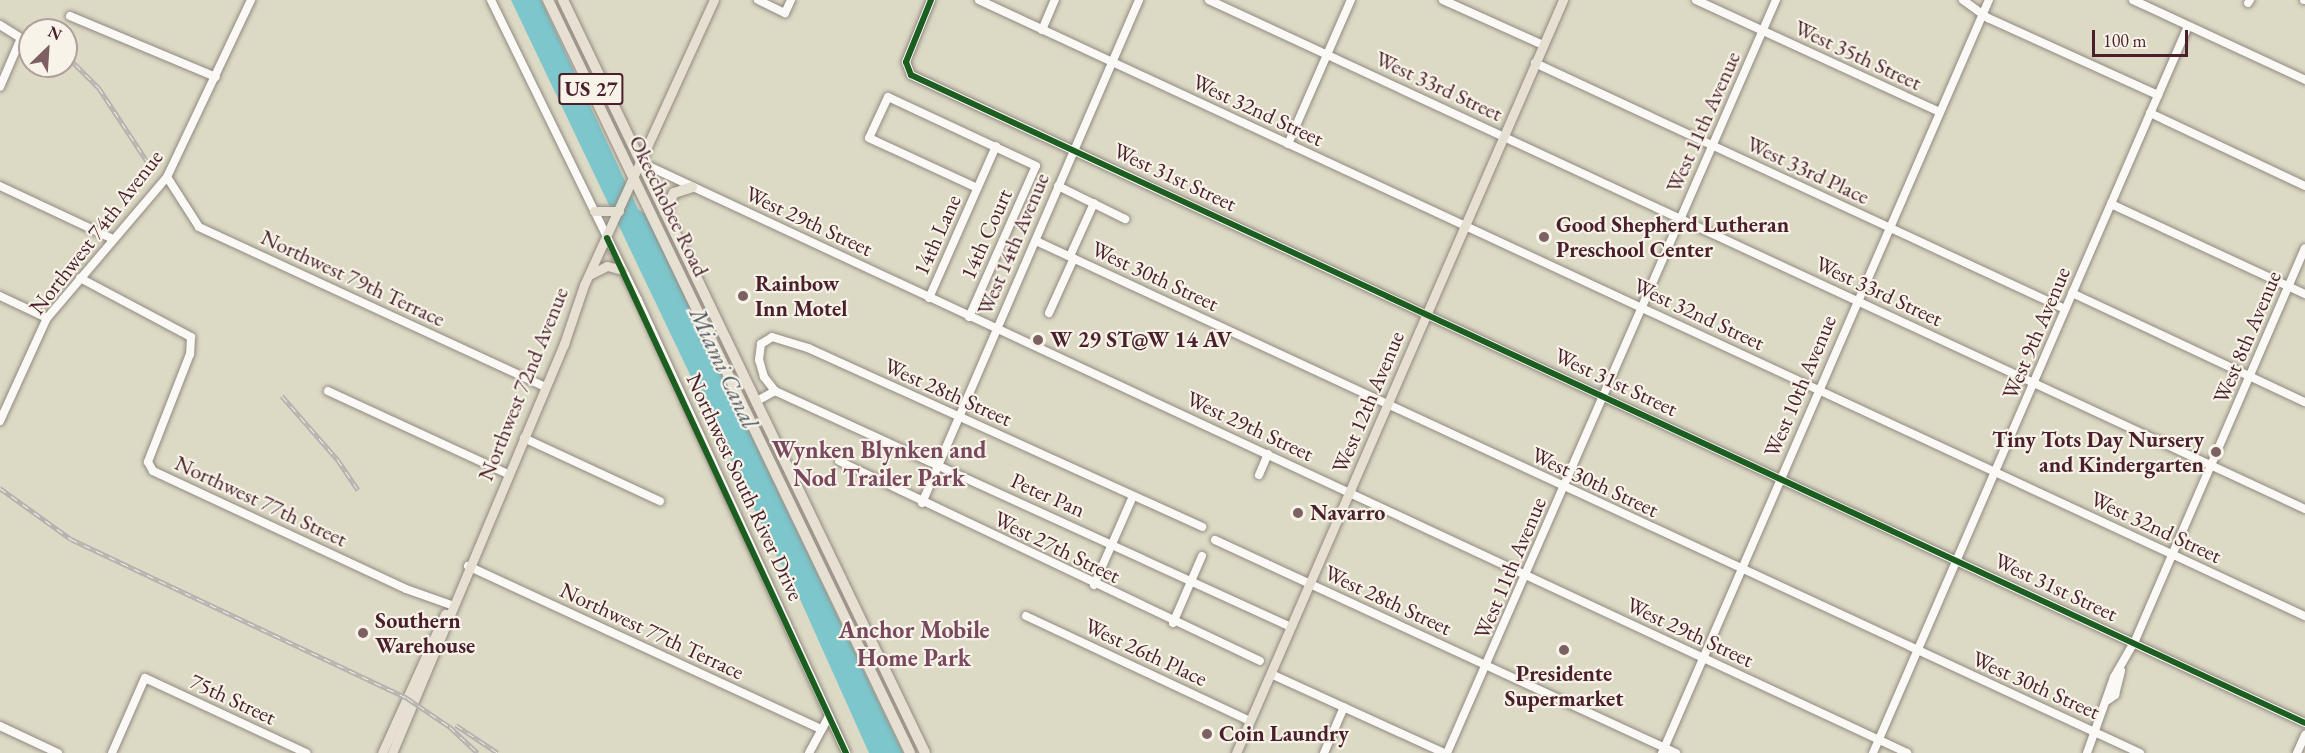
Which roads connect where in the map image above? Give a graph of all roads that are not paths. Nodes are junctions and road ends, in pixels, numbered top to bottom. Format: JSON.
{"nodes":[{"id":1,"x":251,"y":0,"type":"edge"},
{"id":2,"x":491,"y":0,"type":"edge"},
{"id":3,"x":548,"y":0,"type":"edge"},
{"id":4,"x":563,"y":0,"type":"edge"},
{"id":5,"x":714,"y":0,"type":"edge"},
{"id":6,"x":758,"y":0,"type":"edge"},
{"id":7,"x":791,"y":0,"type":"edge"},
{"id":8,"x":931,"y":0,"type":"edge"},
{"id":9,"x":979,"y":0,"type":"edge"},
{"id":10,"x":1055,"y":0,"type":"edge"},
{"id":11,"x":1139,"y":0,"type":"edge"},
{"id":12,"x":1209,"y":0,"type":"edge"},
{"id":13,"x":1351,"y":0,"type":"edge"},
{"id":14,"x":1443,"y":0,"type":"edge"},
{"id":15,"x":1563,"y":0,"type":"edge"},
{"id":16,"x":1696,"y":0,"type":"edge"},
{"id":17,"x":1776,"y":0,"type":"edge"},
{"id":18,"x":1963,"y":0,"type":"edge"},
{"id":19,"x":1989,"y":0,"type":"edge"},
{"id":20,"x":2133,"y":0,"type":"edge"},
{"id":21,"x":1983,"y":13,"type":"junction"},
{"id":22,"x":70,"y":16,"type":"dead end"},
{"id":23,"x":0,"y":26,"type":"edge"},
{"id":24,"x":2188,"y":26,"type":"junction"},
{"id":25,"x":1041,"y":30,"type":"junction"},
{"id":26,"x":1763,"y":31,"type":"junction"},
{"id":27,"x":1543,"y":45,"type":"junction"},
{"id":28,"x":1327,"y":54,"type":"junction"},
{"id":29,"x":1112,"y":61,"type":"junction"},
{"id":30,"x":1535,"y":63,"type":"junction"},
{"id":31,"x":216,"y":77,"type":"junction"},
{"id":32,"x":2305,"y":80,"type":"edge"},
{"id":33,"x":0,"y":87,"type":"edge"},
{"id":34,"x":2158,"y":95,"type":"junction"},
{"id":35,"x":1939,"y":112,"type":"junction"},
{"id":36,"x":2150,"y":113,"type":"junction"},
{"id":37,"x":1504,"y":135,"type":"junction"},
{"id":38,"x":1288,"y":144,"type":"junction"},
{"id":39,"x":996,"y":146,"type":"junction"},
{"id":40,"x":1713,"y":146,"type":"junction"},
{"id":41,"x":1074,"y":149,"type":"junction"},
{"id":42,"x":642,"y":163,"type":"junction"},
{"id":43,"x":167,"y":177,"type":"junction"},
{"id":44,"x":632,"y":183,"type":"junction"},
{"id":45,"x":0,"y":186,"type":"edge"},
{"id":46,"x":1058,"y":186,"type":"junction"},
{"id":47,"x":2305,"y":186,"type":"edge"},
{"id":48,"x":692,"y":187,"type":"junction"},
{"id":49,"x":978,"y":188,"type":"junction"},
{"id":50,"x":1094,"y":203,"type":"junction"},
{"id":51,"x":2111,"y":204,"type":"junction"},
{"id":52,"x":619,"y":211,"type":"junction"},
{"id":53,"x":599,"y":212,"type":"junction"},
{"id":54,"x":665,"y":212,"type":"junction"},
{"id":55,"x":1125,"y":219,"type":"dead end"},
{"id":56,"x":1680,"y":219,"type":"junction"},
{"id":57,"x":1465,"y":226,"type":"junction"},
{"id":58,"x":1888,"y":227,"type":"junction"},
{"id":59,"x":607,"y":238,"type":"junction"},
{"id":60,"x":113,"y":239,"type":"junction"},
{"id":61,"x":1036,"y":241,"type":"junction"},
{"id":62,"x":2305,"y":248,"type":"edge"},
{"id":63,"x":1072,"y":257,"type":"junction"},
{"id":64,"x":623,"y":270,"type":"junction"},
{"id":65,"x":589,"y":275,"type":"junction"},
{"id":66,"x":80,"y":278,"type":"junction"},
{"id":67,"x":2288,"y":287,"type":"junction"},
{"id":68,"x":2072,"y":293,"type":"junction"},
{"id":69,"x":2305,"y":294,"type":"edge"},
{"id":70,"x":0,"y":296,"type":"edge"},
{"id":71,"x":929,"y":298,"type":"junction"},
{"id":72,"x":1856,"y":301,"type":"junction"},
{"id":73,"x":1642,"y":308,"type":"junction"},
{"id":74,"x":2066,"y":309,"type":"junction"},
{"id":75,"x":1049,"y":313,"type":"dead end"},
{"id":76,"x":1426,"y":315,"type":"junction"},
{"id":77,"x":969,"y":317,"type":"junction"},
{"id":78,"x":47,"y":318,"type":"junction"},
{"id":79,"x":996,"y":329,"type":"junction"},
{"id":80,"x":2250,"y":376,"type":"junction"},
{"id":81,"x":2034,"y":382,"type":"junction"},
{"id":82,"x":546,"y":387,"type":"junction"},
{"id":83,"x":1817,"y":388,"type":"junction"},
{"id":84,"x":328,"y":391,"type":"dead end"},
{"id":85,"x":775,"y":391,"type":"junction"},
{"id":86,"x":1601,"y":395,"type":"junction"},
{"id":87,"x":757,"y":401,"type":"junction"},
{"id":88,"x":2305,"y":402,"type":"edge"},
{"id":89,"x":1388,"y":405,"type":"junction"},
{"id":90,"x":961,"y":419,"type":"junction"},
{"id":91,"x":0,"y":421,"type":"edge"},
{"id":92,"x":524,"y":438,"type":"junction"},
{"id":93,"x":1268,"y":454,"type":"junction"},
{"id":94,"x":839,"y":461,"type":"dead end"},
{"id":95,"x":939,"y":466,"type":"junction"},
{"id":96,"x":2211,"y":466,"type":"junction"},
{"id":97,"x":1996,"y":471,"type":"junction"},
{"id":98,"x":508,"y":474,"type":"junction"},
{"id":99,"x":1259,"y":475,"type":"dead end"},
{"id":100,"x":1780,"y":480,"type":"junction"},
{"id":101,"x":1564,"y":488,"type":"junction"},
{"id":102,"x":1349,"y":494,"type":"junction"},
{"id":103,"x":1133,"y":496,"type":"junction"},
{"id":104,"x":660,"y":501,"type":"dead end"},
{"id":105,"x":922,"y":503,"type":"junction"},
{"id":106,"x":2305,"y":509,"type":"edge"},
{"id":107,"x":1202,"y":527,"type":"dead end"},
{"id":108,"x":1215,"y":540,"type":"dead end"},
{"id":109,"x":1112,"y":544,"type":"junction"},
{"id":110,"x":2173,"y":555,"type":"junction"},
{"id":111,"x":1202,"y":556,"type":"dead end"},
{"id":112,"x":1956,"y":561,"type":"junction"},
{"id":113,"x":468,"y":566,"type":"junction"},
{"id":114,"x":1741,"y":570,"type":"junction"},
{"id":115,"x":1528,"y":576,"type":"junction"},
{"id":116,"x":1191,"y":582,"type":"junction"},
{"id":117,"x":1310,"y":584,"type":"junction"},
{"id":118,"x":1094,"y":585,"type":"junction"},
{"id":119,"x":451,"y":605,"type":"junction"},
{"id":120,"x":1026,"y":616,"type":"dead end"},
{"id":121,"x":2305,"y":616,"type":"edge"},
{"id":122,"x":1173,"y":623,"type":"junction"},
{"id":123,"x":1291,"y":627,"type":"junction"},
{"id":124,"x":2134,"y":643,"type":"junction"},
{"id":125,"x":1917,"y":651,"type":"junction"},
{"id":126,"x":1703,"y":658,"type":"junction"},
{"id":127,"x":1260,"y":661,"type":"dead end"},
{"id":128,"x":1486,"y":665,"type":"junction"},
{"id":129,"x":1271,"y":674,"type":"junction"},
{"id":130,"x":1344,"y":707,"type":"junction"},
{"id":131,"x":829,"y":717,"type":"junction"},
{"id":132,"x":1250,"y":721,"type":"junction"},
{"id":133,"x":2305,"y":723,"type":"edge"},
{"id":134,"x":0,"y":726,"type":"edge"},
{"id":135,"x":819,"y":729,"type":"junction"},
{"id":136,"x":2096,"y":732,"type":"junction"},
{"id":137,"x":2305,"y":735,"type":"edge"},
{"id":138,"x":1879,"y":740,"type":"junction"},
{"id":139,"x":1663,"y":750,"type":"edge"},
{"id":140,"x":57,"y":753,"type":"edge"},
{"id":141,"x":112,"y":753,"type":"edge"},
{"id":142,"x":306,"y":753,"type":"edge"},
{"id":143,"x":382,"y":753,"type":"edge"},
{"id":144,"x":392,"y":753,"type":"edge"},
{"id":145,"x":809,"y":753,"type":"edge"},
{"id":146,"x":846,"y":753,"type":"edge"},
{"id":147,"x":910,"y":753,"type":"edge"},
{"id":148,"x":925,"y":753,"type":"edge"},
{"id":149,"x":1236,"y":753,"type":"edge"},
{"id":150,"x":1324,"y":753,"type":"edge"},
{"id":151,"x":1446,"y":753,"type":"edge"},
{"id":152,"x":1676,"y":753,"type":"edge"},
{"id":153,"x":1873,"y":753,"type":"edge"},
{"id":154,"x":1907,"y":753,"type":"edge"},
{"id":155,"x":2087,"y":753,"type":"edge"},
{"id":156,"x":2140,"y":753,"type":"edge"},
{"id":157,"x":2297,"y":753,"type":"edge"}],
"edges":[{"from":1,"to":31,"type":"street","name":"Northwest 74th Avenue"},
{"from":2,"to":53,"type":"street","name":"Northwest South River Drive"},
{"from":3,"to":44,"type":"highway","name":"Okeechobee Road","number":"US 27"},
{"from":4,"to":42,"type":"highway","name":"Okeechobee Road","number":"US 27"},
{"from":5,"to":42,"type":"main road","name":"Northwest 72nd Avenue"},
{"from":6,"to":7,"type":"street"},
{"from":8,"to":41,"type":"street","name":"West 31st Street"},
{"from":9,"to":25,"type":"street","name":"West 32nd Street"},
{"from":10,"to":25,"type":"street"},
{"from":11,"to":29,"type":"street","name":"West 14th Avenue"},
{"from":12,"to":28,"type":"street","name":"West 33rd Street"},
{"from":13,"to":28,"type":"street"},
{"from":14,"to":27,"type":"street"},
{"from":15,"to":27,"type":"main road","name":"West 12th Avenue"},
{"from":16,"to":26,"type":"street","name":"West 35th Street"},
{"from":17,"to":26,"type":"street","name":"West 11th Avenue"},
{"from":18,"to":21,"type":"street"},
{"from":19,"to":21,"type":"street","name":"West 10th Avenue"},
{"from":20,"to":24,"type":"street"},
{"from":21,"to":34,"type":"street"},
{"from":21,"to":35,"type":"street","name":"West 10th Avenue"},
{"from":22,"to":31,"type":"street"},
{"from":23,"to":33,"type":"street"},
{"from":24,"to":32,"type":"street"},
{"from":24,"to":34,"type":"street","name":"West 9th Avenue"},
{"from":25,"to":29,"type":"street","name":"West 32nd Street"},
{"from":26,"to":35,"type":"street","name":"West 35th Street"},
{"from":26,"to":40,"type":"street","name":"West 11th Avenue"},
{"from":27,"to":30,"type":"main road","name":"West 12th Avenue"},
{"from":28,"to":37,"type":"street","name":"West 33rd Street"},
{"from":28,"to":38,"type":"street"},
{"from":29,"to":38,"type":"street","name":"West 32nd Street"},
{"from":29,"to":41,"type":"street","name":"West 14th Avenue"},
{"from":30,"to":37,"type":"main road","name":"West 12th Avenue"},
{"from":30,"to":40,"type":"street","name":"West 33rd Place"},
{"from":31,"to":43,"type":"street","name":"Northwest 74th Avenue"},
{"from":34,"to":36,"type":"street","name":"West 9th Avenue"},
{"from":35,"to":58,"type":"street","name":"West 10th Avenue"},
{"from":36,"to":47,"type":"street"},
{"from":36,"to":51,"type":"street","name":"West 9th Avenue"},
{"from":37,"to":56,"type":"street","name":"West 33rd Street"},
{"from":37,"to":57,"type":"main road","name":"West 12th Avenue"},
{"from":38,"to":57,"type":"street","name":"West 32nd Street"},
{"from":39,"to":49,"type":"street","name":"14th Lane"},
{"from":39,"to":49,"type":"street"},
{"from":39,"to":77,"type":"street","name":"14th Court"},
{"from":40,"to":56,"type":"street","name":"West 11th Avenue"},
{"from":40,"to":58,"type":"street","name":"West 33rd Place"},
{"from":41,"to":46,"type":"street","name":"West 14th Avenue"},
{"from":41,"to":76,"type":"street","name":"West 31st Street"},
{"from":42,"to":44,"type":"main road","name":"Northwest 72nd Avenue"},
{"from":42,"to":48,"type":"street","name":"West 29th Street"},
{"from":42,"to":54,"type":"highway","name":"Okeechobee Road","number":"US 27"},
{"from":43,"to":60,"type":"street","name":"Northwest 74th Avenue"},
{"from":43,"to":82,"type":"street","name":"Northwest 79th Terrace"},
{"from":44,"to":52,"type":"main road","name":"Northwest 72nd Avenue"},
{"from":44,"to":147,"type":"highway","name":"Okeechobee Road","number":"US 27"},
{"from":45,"to":60,"type":"street"},
{"from":46,"to":50,"type":"street"},
{"from":46,"to":61,"type":"street","name":"West 14th Avenue"},
{"from":48,"to":54,"type":"highway"},
{"from":48,"to":71,"type":"street","name":"West 29th Street"},
{"from":49,"to":71,"type":"street","name":"14th Lane"},
{"from":50,"to":55,"type":"street"},
{"from":50,"to":63,"type":"street"},
{"from":51,"to":67,"type":"street"},
{"from":51,"to":68,"type":"street","name":"West 9th Avenue"},
{"from":52,"to":53,"type":"main road"},
{"from":52,"to":59,"type":"main road","name":"Northwest 72nd Avenue"},
{"from":53,"to":59,"type":"street","name":"Northwest South River Drive"},
{"from":54,"to":87,"type":"highway","name":"Okeechobee Road","number":"US 27"},
{"from":56,"to":72,"type":"street","name":"West 33rd Street"},
{"from":56,"to":73,"type":"street","name":"West 11th Avenue"},
{"from":57,"to":73,"type":"street","name":"West 32nd Street"},
{"from":57,"to":76,"type":"main road","name":"West 12th Avenue"},
{"from":58,"to":72,"type":"street","name":"West 10th Avenue"},
{"from":58,"to":74,"type":"street","name":"West 33rd Place"},
{"from":59,"to":64,"type":"street","name":"Northwest South River Drive"},
{"from":59,"to":65,"type":"main road","name":"Northwest 72nd Avenue"},
{"from":60,"to":66,"type":"street","name":"Northwest 74th Avenue"},
{"from":61,"to":63,"type":"street","name":"West 30th Street"},
{"from":61,"to":79,"type":"street","name":"West 14th Avenue"},
{"from":62,"to":67,"type":"street","name":"West 8th Avenue"},
{"from":63,"to":75,"type":"street"},
{"from":63,"to":89,"type":"street","name":"West 30th Street"},
{"from":64,"to":65,"type":"main road"},
{"from":64,"to":131,"type":"street","name":"Northwest South River Drive"},
{"from":65,"to":82,"type":"main road","name":"Northwest 72nd Avenue"},
{"from":66,"to":78,"type":"street","name":"Northwest 74th Avenue"},
{"from":66,"to":119,"type":"street","name":"Northwest 77th Street"},
{"from":67,"to":69,"type":"street"},
{"from":67,"to":80,"type":"street","name":"West 8th Avenue"},
{"from":68,"to":74,"type":"street","name":"West 9th Avenue"},
{"from":68,"to":80,"type":"street"},
{"from":70,"to":78,"type":"street"},
{"from":71,"to":77,"type":"street","name":"West 29th Street"},
{"from":72,"to":81,"type":"street","name":"West 33rd Street"},
{"from":72,"to":83,"type":"street","name":"West 10th Avenue"},
{"from":73,"to":83,"type":"street","name":"West 32nd Street"},
{"from":73,"to":86,"type":"street","name":"West 11th Avenue"},
{"from":74,"to":81,"type":"street","name":"West 9th Avenue"},
{"from":76,"to":86,"type":"street","name":"West 31st Street"},
{"from":76,"to":89,"type":"main road","name":"West 12th Avenue"},
{"from":77,"to":79,"type":"street","name":"West 29th Street"},
{"from":78,"to":91,"type":"street","name":"Northwest 74th Avenue"},
{"from":79,"to":90,"type":"street","name":"West 14th Avenue"},
{"from":79,"to":93,"type":"street","name":"West 29th Street"},
{"from":80,"to":88,"type":"street"},
{"from":80,"to":96,"type":"street","name":"West 8th Avenue"},
{"from":81,"to":96,"type":"street","name":"West 33rd Street"},
{"from":81,"to":97,"type":"street","name":"West 9th Avenue"},
{"from":82,"to":92,"type":"main road","name":"Northwest 72nd Avenue"},
{"from":83,"to":97,"type":"street","name":"West 32nd Street"},
{"from":83,"to":100,"type":"street","name":"West 10th Avenue"},
{"from":84,"to":98,"type":"street"},
{"from":85,"to":87,"type":"street"},
{"from":85,"to":90,"type":"street","name":"West 28th Street"},
{"from":85,"to":95,"type":"street","name":"Peter Pan"},
{"from":86,"to":100,"type":"street","name":"West 31st Street"},
{"from":86,"to":101,"type":"street","name":"West 11th Avenue"},
{"from":87,"to":148,"type":"highway","name":"Okeechobee Road","number":"US 27"},
{"from":89,"to":101,"type":"street","name":"West 30th Street"},
{"from":89,"to":102,"type":"main road","name":"West 12th Avenue"},
{"from":90,"to":95,"type":"street","name":"West 14th Avenue"},
{"from":90,"to":103,"type":"street","name":"West 28th Street"},
{"from":92,"to":98,"type":"main road","name":"Northwest 72nd Avenue"},
{"from":92,"to":104,"type":"street"},
{"from":93,"to":99,"type":"street"},
{"from":93,"to":102,"type":"street","name":"West 29th Street"},
{"from":94,"to":105,"type":"street","name":"West 27th Street"},
{"from":95,"to":105,"type":"street","name":"West 14th Avenue"},
{"from":95,"to":109,"type":"street","name":"Peter Pan"},
{"from":96,"to":106,"type":"street","name":"West 33rd Street"},
{"from":96,"to":110,"type":"street","name":"West 8th Avenue"},
{"from":97,"to":110,"type":"street","name":"West 32nd Street"},
{"from":97,"to":112,"type":"street","name":"West 9th Avenue"},
{"from":98,"to":113,"type":"main road","name":"Northwest 72nd Avenue"},
{"from":100,"to":112,"type":"street","name":"West 31st Street"},
{"from":100,"to":114,"type":"street","name":"West 10th Avenue"},
{"from":101,"to":114,"type":"street","name":"West 30th Street"},
{"from":101,"to":115,"type":"street","name":"West 11th Avenue"},
{"from":102,"to":115,"type":"street","name":"West 29th Street"},
{"from":102,"to":117,"type":"main road","name":"West 12th Avenue"},
{"from":103,"to":107,"type":"street","name":"West 28th Street"},
{"from":103,"to":109,"type":"street"},
{"from":105,"to":118,"type":"street","name":"West 27th Street"},
{"from":108,"to":117,"type":"street","name":"West 28th Street"},
{"from":109,"to":116,"type":"street","name":"Peter Pan"},
{"from":109,"to":118,"type":"street"},
{"from":110,"to":121,"type":"street","name":"West 32nd Street"},
{"from":110,"to":124,"type":"street","name":"West 8th Avenue"},
{"from":111,"to":116,"type":"street"},
{"from":112,"to":124,"type":"street","name":"West 31st Street"},
{"from":112,"to":125,"type":"street","name":"West 9th Avenue"},
{"from":113,"to":119,"type":"main road","name":"Northwest 72nd Avenue"},
{"from":113,"to":135,"type":"street","name":"Northwest 77th Terrace"},
{"from":114,"to":125,"type":"street","name":"West 30th Street"},
{"from":114,"to":126,"type":"street","name":"West 10th Avenue"},
{"from":115,"to":126,"type":"street","name":"West 29th Street"},
{"from":115,"to":128,"type":"street","name":"West 11th Avenue"},
{"from":116,"to":122,"type":"street"},
{"from":116,"to":123,"type":"street","name":"Peter Pan"},
{"from":117,"to":123,"type":"main road","name":"West 12th Avenue"},
{"from":117,"to":128,"type":"street","name":"West 28th Street"},
{"from":118,"to":122,"type":"street","name":"West 27th Street"},
{"from":119,"to":143,"type":"main road","name":"Northwest 72nd Avenue"},
{"from":119,"to":144,"type":"main road","name":"Northwest 72nd Avenue"},
{"from":120,"to":132,"type":"street","name":"West 26th Place"},
{"from":122,"to":127,"type":"street","name":"West 27th Street"},
{"from":123,"to":129,"type":"main road","name":"West 12th Avenue"},
{"from":124,"to":133,"type":"street","name":"West 31st Street"},
{"from":124,"to":136,"type":"street","name":"West 8th Avenue"},
{"from":125,"to":136,"type":"street","name":"West 30th Street"},
{"from":125,"to":138,"type":"street","name":"West 9th Avenue"},
{"from":126,"to":138,"type":"street","name":"West 29th Street"},
{"from":126,"to":139,"type":"street","name":"West 10th Avenue"},
{"from":128,"to":139,"type":"street","name":"West 28th Street"},
{"from":128,"to":151,"type":"street","name":"West 11th Avenue"},
{"from":129,"to":130,"type":"street"},
{"from":129,"to":132,"type":"main road","name":"West 12th Avenue"},
{"from":130,"to":150,"type":"street"},
{"from":130,"to":151,"type":"street"},
{"from":131,"to":135,"type":"street"},
{"from":131,"to":146,"type":"street","name":"Northwest South River Drive"},
{"from":132,"to":149,"type":"main road","name":"West 12th Avenue"},
{"from":134,"to":140,"type":"street"},
{"from":135,"to":145,"type":"street"},
{"from":136,"to":155,"type":"street","name":"West 8th Avenue"},
{"from":136,"to":156,"type":"street","name":"West 30th Street"},
{"from":137,"to":157,"type":"street"},
{"from":138,"to":153,"type":"street","name":"West 9th Avenue"},
{"from":138,"to":154,"type":"street","name":"West 29th Street"},
{"from":139,"to":152,"type":"street","name":"West 28th Street"},
{"from":141,"to":142,"type":"street","name":"75th Street"}]}
